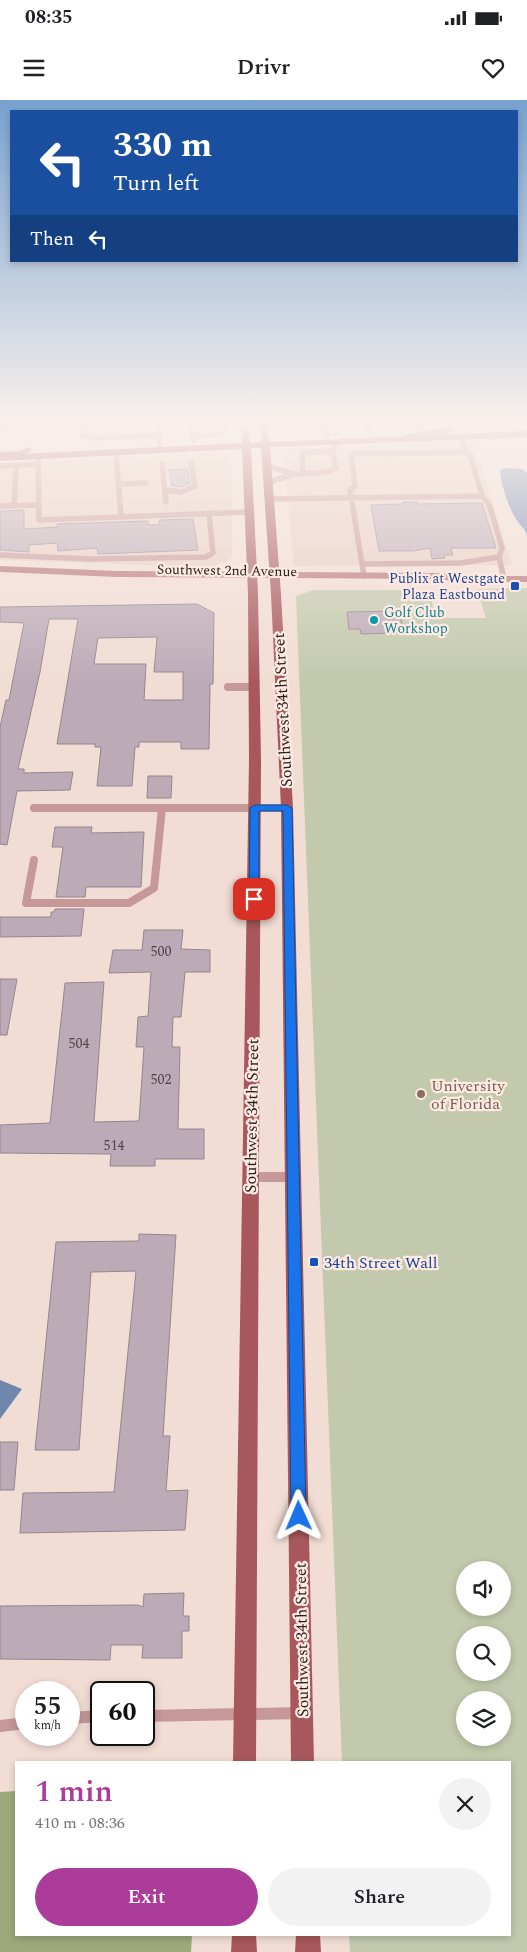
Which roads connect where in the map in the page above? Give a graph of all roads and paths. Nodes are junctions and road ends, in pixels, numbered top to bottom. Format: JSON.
{"nodes":[{"id":1,"x":38,"y":508,"type":"edge"},
{"id":2,"x":120,"y":508,"type":"edge"},
{"id":3,"x":249,"y":508,"type":"edge"},
{"id":4,"x":270,"y":508,"type":"edge"},
{"id":5,"x":353,"y":508,"type":"edge"},
{"id":6,"x":490,"y":508,"type":"edge"},
{"id":7,"x":249,"y":512,"type":"junction"},
{"id":8,"x":209,"y":513,"type":"junction"},
{"id":9,"x":121,"y":517,"type":"junction"},
{"id":10,"x":0,"y":555,"type":"edge"},
{"id":11,"x":499,"y":556,"type":"junction"},
{"id":12,"x":156,"y":559,"type":"junction"},
{"id":13,"x":362,"y":564,"type":"junction"},
{"id":14,"x":0,"y":569,"type":"edge"},
{"id":15,"x":154,"y":574,"type":"junction"},
{"id":16,"x":364,"y":576,"type":"junction"},
{"id":17,"x":0,"y":577,"type":"edge"},
{"id":18,"x":527,"y":578,"type":"edge"},
{"id":19,"x":454,"y":579,"type":"junction"},
{"id":20,"x":504,"y":579,"type":"junction"},
{"id":21,"x":253,"y":580,"type":"junction"},
{"id":22,"x":275,"y":580,"type":"junction"},
{"id":23,"x":228,"y":687,"type":"dead end"},
{"id":24,"x":255,"y":687,"type":"junction"},
{"id":25,"x":34,"y":808,"type":"dead end"},
{"id":26,"x":162,"y":808,"type":"junction"},
{"id":27,"x":254,"y":808,"type":"junction"},
{"id":28,"x":287,"y":808,"type":"junction"},
{"id":29,"x":34,"y":860,"type":"dead end"},
{"id":30,"x":251,"y":1177,"type":"junction"},
{"id":31,"x":293,"y":1177,"type":"junction"},
{"id":32,"x":302,"y":1713,"type":"junction"},
{"id":33,"x":244,"y":1714,"type":"junction"},
{"id":34,"x":155,"y":1716,"type":"edge"},
{"id":35,"x":15,"y":1724,"type":"edge"},
{"id":36,"x":0,"y":1726,"type":"edge"},
{"id":37,"x":244,"y":1761,"type":"edge"},
{"id":38,"x":303,"y":1761,"type":"edge"},
{"id":39,"x":244,"y":1936,"type":"edge"},
{"id":40,"x":308,"y":1936,"type":"edge"},
{"id":41,"x":244,"y":1952,"type":"edge"},
{"id":42,"x":308,"y":1952,"type":"edge"}],
"edges":[{"from":1,"to":9,"type":"lane"},
{"from":2,"to":9,"type":"lane"},
{"from":3,"to":7,"type":"main road","name":"Southwest 34th Street"},
{"from":4,"to":22,"type":"main road","name":"Southwest 34th Street"},
{"from":5,"to":13,"type":"lane"},
{"from":6,"to":11,"type":"lane"},
{"from":7,"to":8,"type":"lane"},
{"from":7,"to":21,"type":"main road","name":"Southwest 34th Street"},
{"from":8,"to":9,"type":"lane"},
{"from":8,"to":12,"type":"lane"},
{"from":10,"to":12,"type":"lane"},
{"from":11,"to":13,"type":"lane"},
{"from":11,"to":20,"type":"lane"},
{"from":12,"to":15,"type":"lane"},
{"from":13,"to":16,"type":"lane"},
{"from":14,"to":15,"type":"main road","name":"Southwest 2nd Avenue"},
{"from":15,"to":21,"type":"main road","name":"Southwest 2nd Avenue"},
{"from":16,"to":19,"type":"main road","name":"Southwest 2nd Avenue"},
{"from":16,"to":22,"type":"main road","name":"Southwest 2nd Avenue"},
{"from":17,"to":21,"type":"main road","name":"Southwest 2nd Avenue"},
{"from":18,"to":20,"type":"main road","name":"Southwest 2nd Avenue"},
{"from":19,"to":20,"type":"main road","name":"Southwest 2nd Avenue"},
{"from":19,"to":22,"type":"main road","name":"Southwest 2nd Avenue"},
{"from":21,"to":22,"type":"main road","name":"Southwest 2nd Avenue"},
{"from":21,"to":24,"type":"main road","name":"Southwest 34th Street"},
{"from":22,"to":28,"type":"main road","name":"Southwest 34th Street"},
{"from":23,"to":24,"type":"lane"},
{"from":24,"to":27,"type":"main road","name":"Southwest 34th Street"},
{"from":25,"to":26,"type":"lane"},
{"from":26,"to":27,"type":"lane"},
{"from":26,"to":29,"type":"lane"},
{"from":27,"to":28,"type":"lane"},
{"from":27,"to":30,"type":"main road","name":"Southwest 34th Street"},
{"from":28,"to":31,"type":"main road","name":"Southwest 34th Street"},
{"from":30,"to":31,"type":"lane"},
{"from":30,"to":33,"type":"main road","name":"Southwest 34th Street"},
{"from":31,"to":32,"type":"main road","name":"Southwest 34th Street"},
{"from":32,"to":33,"type":"lane"},
{"from":32,"to":38,"type":"main road","name":"Southwest 34th Street"},
{"from":33,"to":34,"type":"lane"},
{"from":33,"to":37,"type":"main road","name":"Southwest 34th Street"},
{"from":35,"to":36,"type":"lane"},
{"from":39,"to":41,"type":"main road"},
{"from":40,"to":42,"type":"main road"}]}
